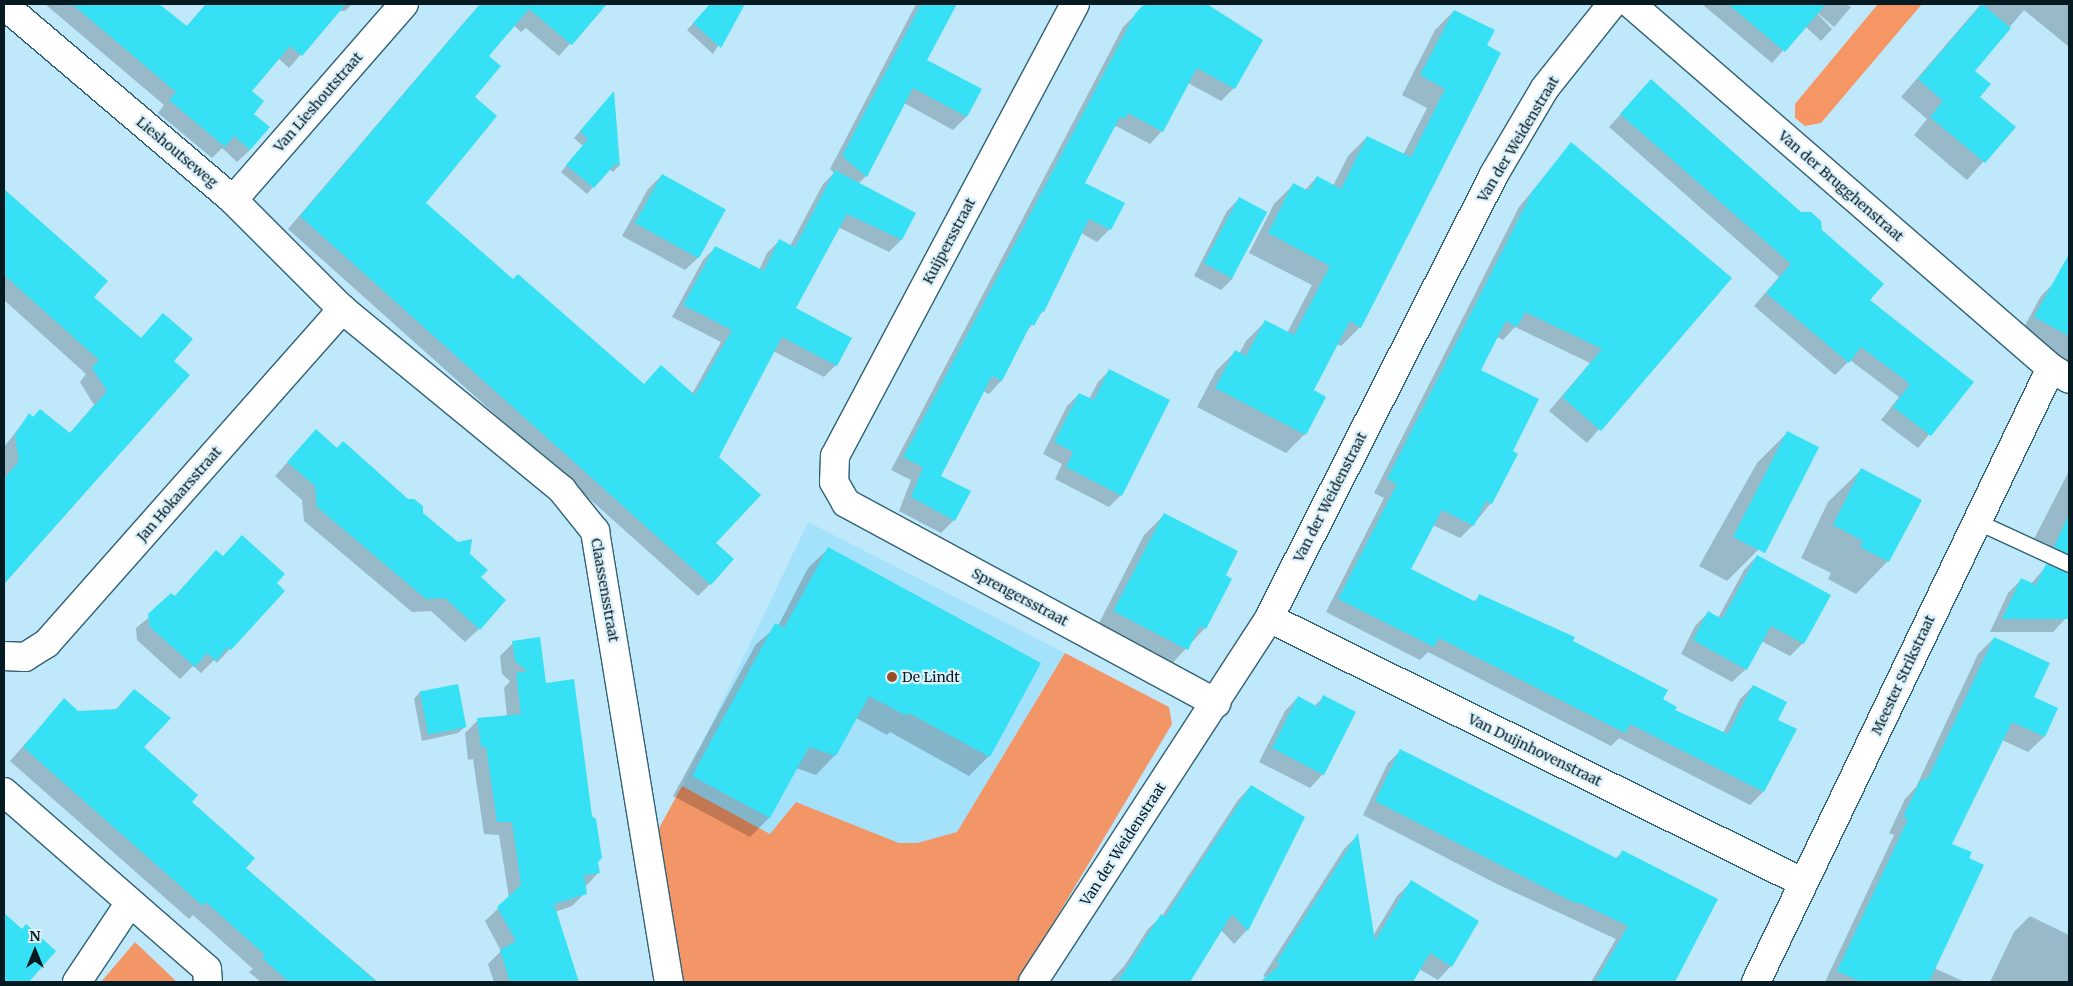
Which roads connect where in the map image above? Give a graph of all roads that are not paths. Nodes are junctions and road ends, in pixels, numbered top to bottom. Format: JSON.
{"nodes":[{"id":1,"x":404,"y":4,"type":"edge"},
{"id":2,"x":1075,"y":4,"type":"edge"},
{"id":3,"x":1612,"y":4,"type":"edge"},
{"id":4,"x":1631,"y":4,"type":"edge"},
{"id":5,"x":4,"y":5,"type":"edge"},
{"id":6,"x":233,"y":200,"type":"junction"},
{"id":7,"x":342,"y":309,"type":"junction"},
{"id":8,"x":2060,"y":373,"type":"edge"},
{"id":9,"x":834,"y":482,"type":"joint"},
{"id":10,"x":1976,"y":521,"type":"junction"},
{"id":11,"x":2069,"y":564,"type":"edge"},
{"id":12,"x":1269,"y":618,"type":"junction"},
{"id":13,"x":4,"y":656,"type":"edge"},
{"id":14,"x":1216,"y":703,"type":"junction"},
{"id":15,"x":4,"y":792,"type":"edge"},
{"id":16,"x":1802,"y":882,"type":"junction"},
{"id":17,"x":129,"y":904,"type":"junction"},
{"id":18,"x":78,"y":982,"type":"edge"},
{"id":19,"x":208,"y":982,"type":"edge"},
{"id":20,"x":669,"y":982,"type":"edge"},
{"id":21,"x":1033,"y":982,"type":"edge"},
{"id":22,"x":1756,"y":982,"type":"edge"}],
"edges":[{"from":1,"to":6,"type":"street","name":"Van Lieshoutstraat"},
{"from":2,"to":9,"type":"street","name":"Kuijpersstraat"},
{"from":3,"to":12,"type":"street","name":"Van der Weidenstraat"},
{"from":4,"to":8,"type":"street","name":"Van der Brugghenstraat"},
{"from":5,"to":6,"type":"street","name":"Lieshoutseweg"},
{"from":6,"to":7,"type":"street","name":"Lieshoutseweg"},
{"from":7,"to":13,"type":"street","name":"Jan Hokaarsstraat"},
{"from":7,"to":20,"type":"street","name":"Claassensstraat"},
{"from":8,"to":10,"type":"street","name":"Meester Strikstraat"},
{"from":9,"to":14,"type":"street","name":"Sprengersstraat"},
{"from":10,"to":11,"type":"lane"},
{"from":10,"to":16,"type":"street","name":"Meester Strikstraat"},
{"from":12,"to":14,"type":"street","name":"Van der Weidenstraat"},
{"from":12,"to":16,"type":"street","name":"Van Duijnhovenstraat"},
{"from":14,"to":21,"type":"street","name":"Van der Weidenstraat"},
{"from":15,"to":17,"type":"street"},
{"from":16,"to":22,"type":"street","name":"Meester Strikstraat"},
{"from":17,"to":18,"type":"street"},
{"from":17,"to":19,"type":"street"}]}
